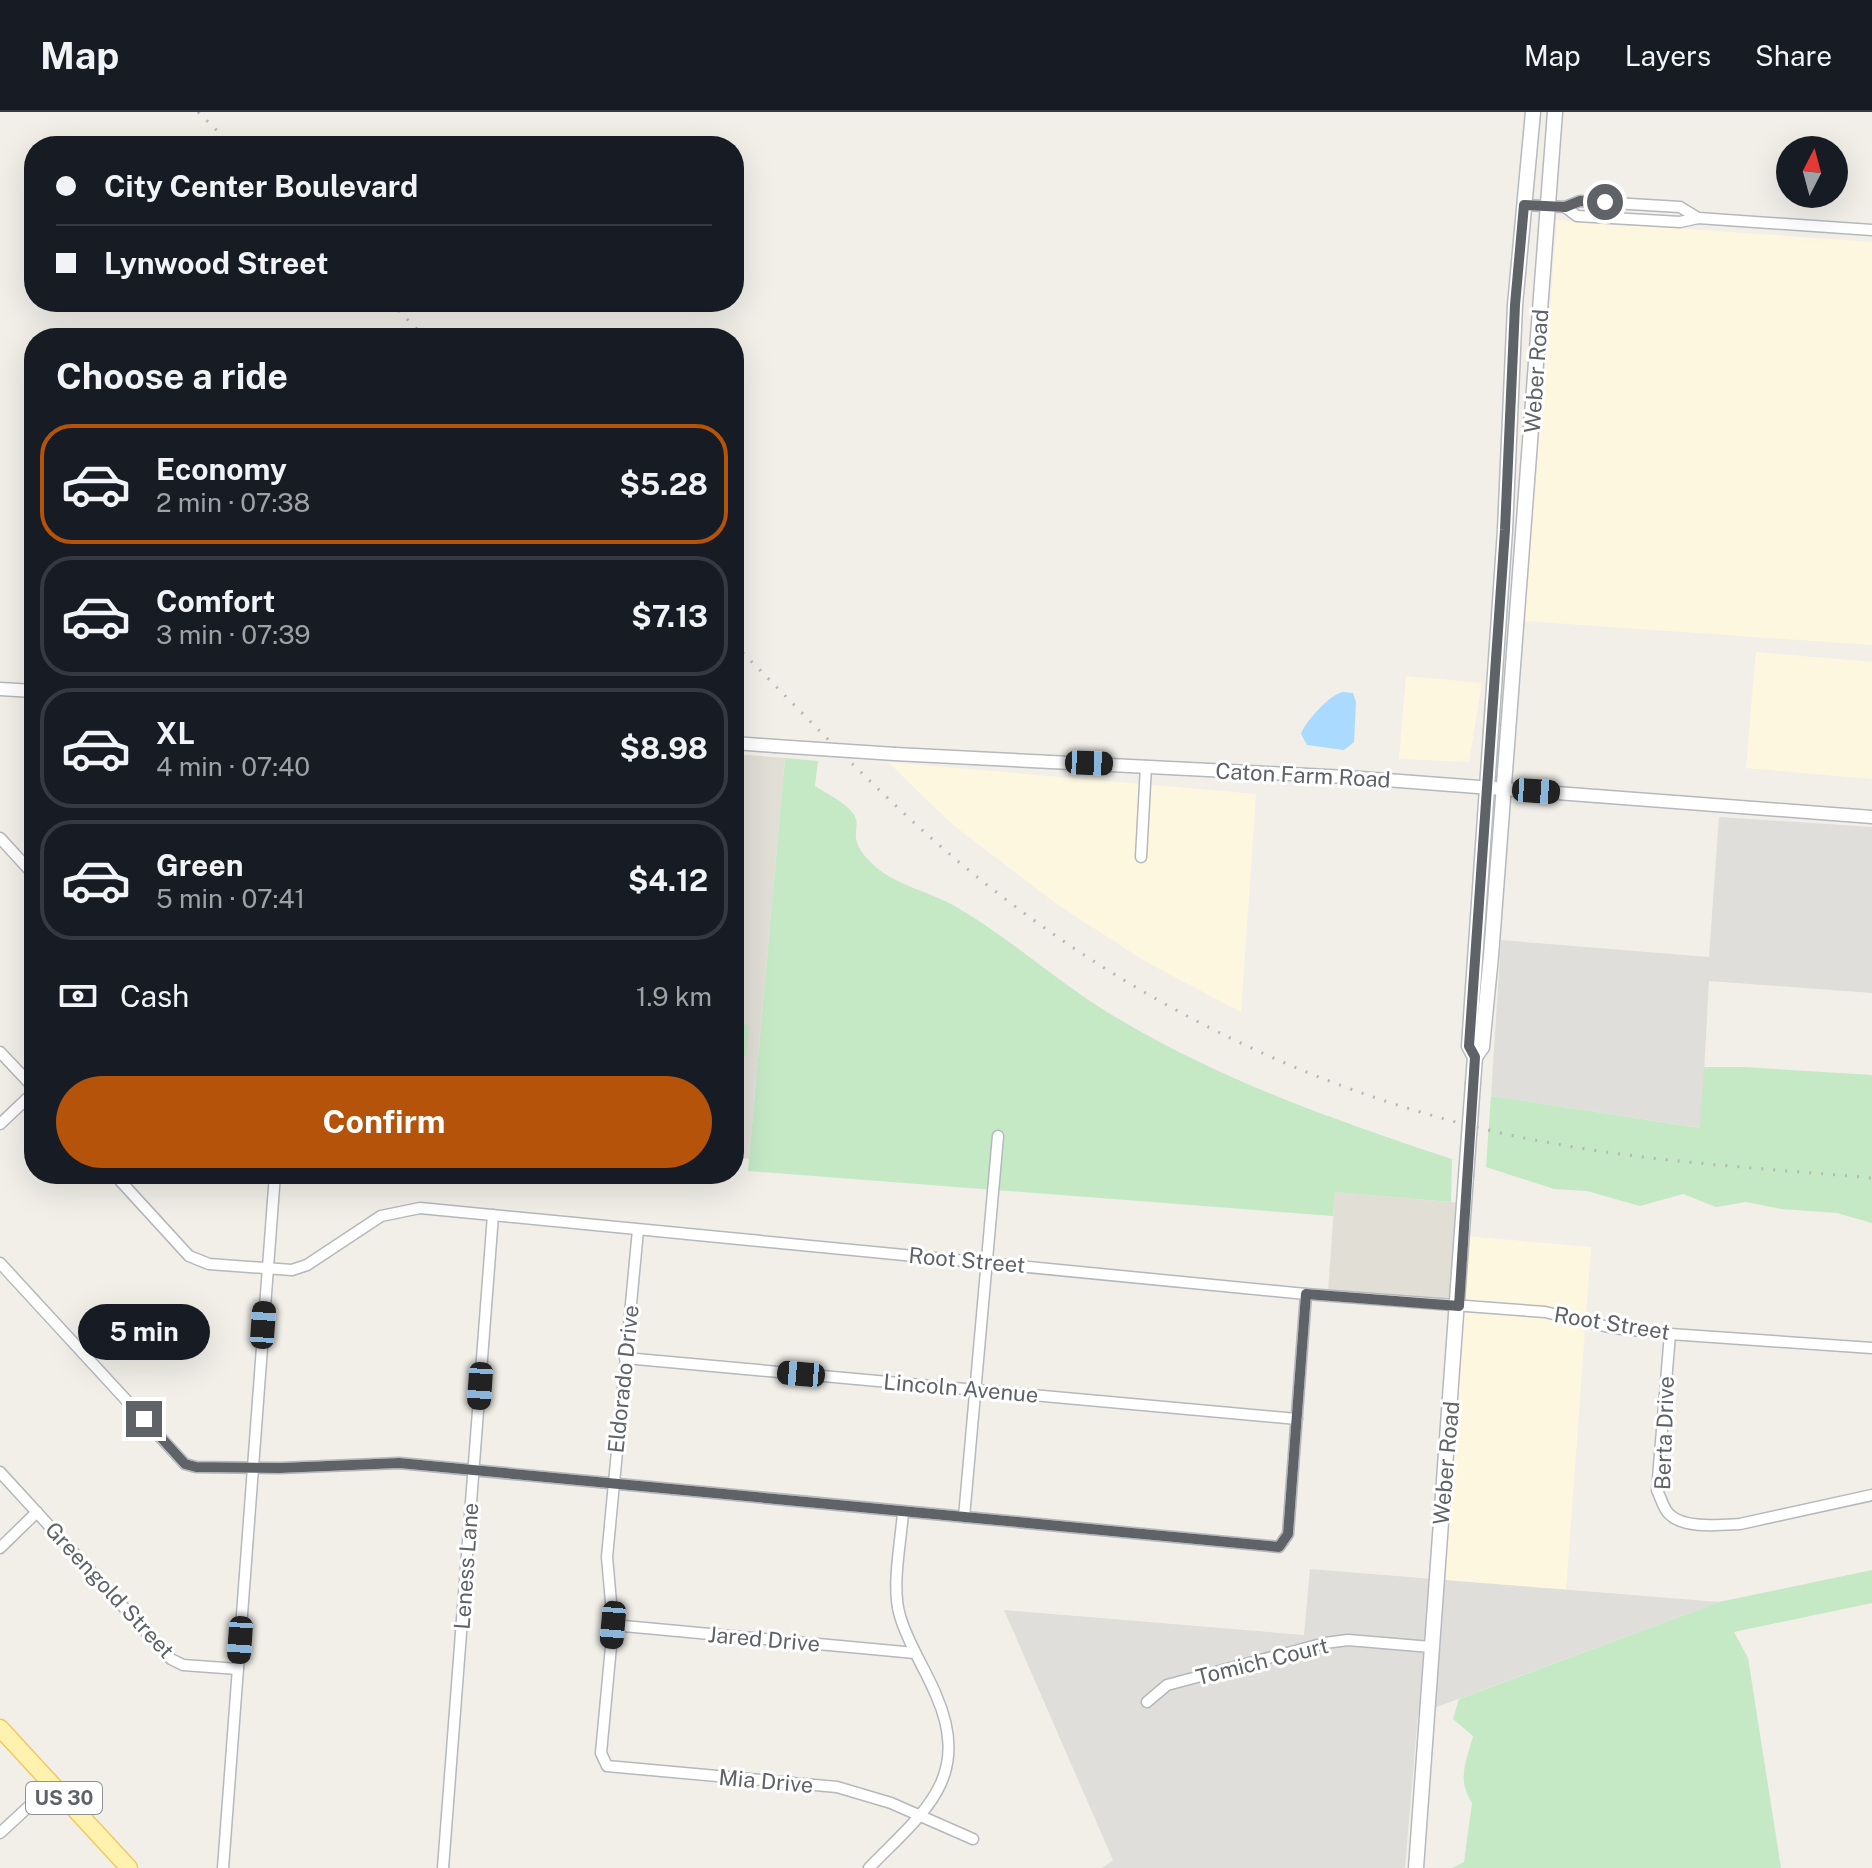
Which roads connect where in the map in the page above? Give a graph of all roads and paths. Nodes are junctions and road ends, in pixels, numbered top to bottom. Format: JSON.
{"nodes":[{"id":1,"x":1533,"y":112,"type":"edge"},
{"id":2,"x":1555,"y":112,"type":"edge"},
{"id":3,"x":1524,"y":205,"type":"junction"},
{"id":4,"x":1548,"y":206,"type":"junction"},
{"id":5,"x":1872,"y":230,"type":"edge"},
{"id":6,"x":0,"y":689,"type":"edge"},
{"id":7,"x":24,"y":690,"type":"edge"},
{"id":8,"x":744,"y":744,"type":"edge"},
{"id":9,"x":1146,"y":766,"type":"junction"},
{"id":10,"x":1487,"y":787,"type":"junction"},
{"id":11,"x":1505,"y":789,"type":"junction"},
{"id":12,"x":1872,"y":817,"type":"edge"},
{"id":13,"x":0,"y":838,"type":"edge"},
{"id":14,"x":1141,"y":857,"type":"dead end"},
{"id":15,"x":24,"y":864,"type":"edge"},
{"id":16,"x":0,"y":1052,"type":"edge"},
{"id":17,"x":1475,"y":1057,"type":"junction"},
{"id":18,"x":24,"y":1079,"type":"edge"},
{"id":19,"x":24,"y":1100,"type":"edge"},
{"id":20,"x":0,"y":1124,"type":"edge"},
{"id":21,"x":998,"y":1136,"type":"dead end"},
{"id":22,"x":123,"y":1184,"type":"edge"},
{"id":23,"x":274,"y":1184,"type":"edge"},
{"id":24,"x":493,"y":1215,"type":"junction"},
{"id":25,"x":638,"y":1230,"type":"junction"},
{"id":26,"x":988,"y":1262,"type":"junction"},
{"id":27,"x":0,"y":1263,"type":"edge"},
{"id":28,"x":268,"y":1268,"type":"junction"},
{"id":29,"x":1306,"y":1294,"type":"junction"},
{"id":30,"x":1459,"y":1306,"type":"junction"},
{"id":31,"x":1670,"y":1334,"type":"junction"},
{"id":32,"x":1872,"y":1348,"type":"edge"},
{"id":33,"x":625,"y":1358,"type":"junction"},
{"id":34,"x":977,"y":1390,"type":"junction"},
{"id":35,"x":1297,"y":1419,"type":"junction"},
{"id":36,"x":253,"y":1468,"type":"junction"},
{"id":37,"x":473,"y":1471,"type":"junction"},
{"id":38,"x":0,"y":1472,"type":"edge"},
{"id":39,"x":613,"y":1484,"type":"junction"},
{"id":40,"x":1872,"y":1495,"type":"edge"},
{"id":41,"x":37,"y":1512,"type":"junction"},
{"id":42,"x":903,"y":1512,"type":"junction"},
{"id":43,"x":964,"y":1517,"type":"junction"},
{"id":44,"x":0,"y":1548,"type":"edge"},
{"id":45,"x":613,"y":1625,"type":"junction"},
{"id":46,"x":1431,"y":1647,"type":"junction"},
{"id":47,"x":915,"y":1653,"type":"junction"},
{"id":48,"x":238,"y":1669,"type":"junction"},
{"id":49,"x":1147,"y":1702,"type":"dead end"},
{"id":50,"x":0,"y":1728,"type":"edge"},
{"id":51,"x":607,"y":1766,"type":"joint"},
{"id":52,"x":52,"y":1785,"type":"junction"},
{"id":53,"x":919,"y":1816,"type":"junction"},
{"id":54,"x":0,"y":1833,"type":"edge"},
{"id":55,"x":973,"y":1839,"type":"dead end"},
{"id":56,"x":129,"y":1868,"type":"edge"},
{"id":57,"x":223,"y":1868,"type":"edge"},
{"id":58,"x":443,"y":1868,"type":"edge"},
{"id":59,"x":869,"y":1868,"type":"edge"},
{"id":60,"x":1416,"y":1868,"type":"edge"}],
"edges":[{"from":1,"to":3,"type":"main road","name":"Weber Road"},
{"from":2,"to":4,"type":"main road","name":"Weber Road"},
{"from":3,"to":4,"type":"street"},
{"from":3,"to":10,"type":"main road","name":"Weber Road"},
{"from":4,"to":5,"type":"street"},
{"from":4,"to":11,"type":"main road","name":"Weber Road"},
{"from":6,"to":7,"type":"street"},
{"from":8,"to":9,"type":"street","name":"Caton Farm Road","bridge":true},
{"from":9,"to":10,"type":"street","name":"Caton Farm Road"},
{"from":9,"to":14,"type":"street"},
{"from":10,"to":11,"type":"street","name":"Caton Farm Road"},
{"from":10,"to":17,"type":"main road","name":"Weber Road"},
{"from":11,"to":12,"type":"street","name":"Caton Farm Road"},
{"from":11,"to":17,"type":"main road","name":"Weber Road"},
{"from":13,"to":15,"type":"street"},
{"from":16,"to":18,"type":"street"},
{"from":17,"to":30,"type":"main road","name":"Weber Road","bridge":true},
{"from":19,"to":20,"type":"street"},
{"from":21,"to":26,"type":"street"},
{"from":22,"to":28,"type":"street","name":"Root Street"},
{"from":23,"to":28,"type":"street"},
{"from":24,"to":25,"type":"street","name":"Root Street"},
{"from":24,"to":28,"type":"street","name":"Root Street"},
{"from":24,"to":37,"type":"street","name":"Leness Lane"},
{"from":25,"to":26,"type":"street","name":"Root Street"},
{"from":25,"to":33,"type":"street","name":"Eldorado Drive"},
{"from":26,"to":29,"type":"street","name":"Root Street"},
{"from":26,"to":34,"type":"street"},
{"from":27,"to":36,"type":"street"},
{"from":28,"to":36,"type":"street"},
{"from":29,"to":30,"type":"street","name":"Root Street"},
{"from":29,"to":35,"type":"street"},
{"from":30,"to":31,"type":"street","name":"Root Street"},
{"from":30,"to":46,"type":"main road","name":"Weber Road"},
{"from":31,"to":32,"type":"street","name":"Root Street"},
{"from":31,"to":40,"type":"street","name":"Berta Drive"},
{"from":33,"to":34,"type":"street","name":"Lincoln Avenue"},
{"from":33,"to":39,"type":"street","name":"Eldorado Drive"},
{"from":34,"to":35,"type":"street","name":"Lincoln Avenue"},
{"from":34,"to":43,"type":"street"},
{"from":35,"to":43,"type":"street"},
{"from":36,"to":37,"type":"street"},
{"from":36,"to":48,"type":"street"},
{"from":37,"to":39,"type":"street"},
{"from":37,"to":58,"type":"street","name":"Leness Lane"},
{"from":38,"to":41,"type":"street","name":"Greengold Street"},
{"from":39,"to":42,"type":"street"},
{"from":39,"to":45,"type":"street","name":"Eldorado Drive"},
{"from":41,"to":44,"type":"street"},
{"from":41,"to":48,"type":"street","name":"Greengold Street"},
{"from":42,"to":43,"type":"street"},
{"from":42,"to":47,"type":"street"},
{"from":45,"to":47,"type":"street","name":"Jared Drive"},
{"from":45,"to":51,"type":"street","name":"Eldorado Drive"},
{"from":46,"to":49,"type":"street","name":"Tomich Court"},
{"from":46,"to":60,"type":"main road","name":"Weber Road"},
{"from":47,"to":53,"type":"street"},
{"from":48,"to":57,"type":"street"},
{"from":50,"to":52,"type":"main road","number":"US 30"},
{"from":51,"to":53,"type":"street","name":"Mia Drive"},
{"from":52,"to":54,"type":"street"},
{"from":52,"to":56,"type":"main road","number":"US 30"},
{"from":53,"to":55,"type":"street","name":"Mia Drive"},
{"from":53,"to":59,"type":"street"}]}
